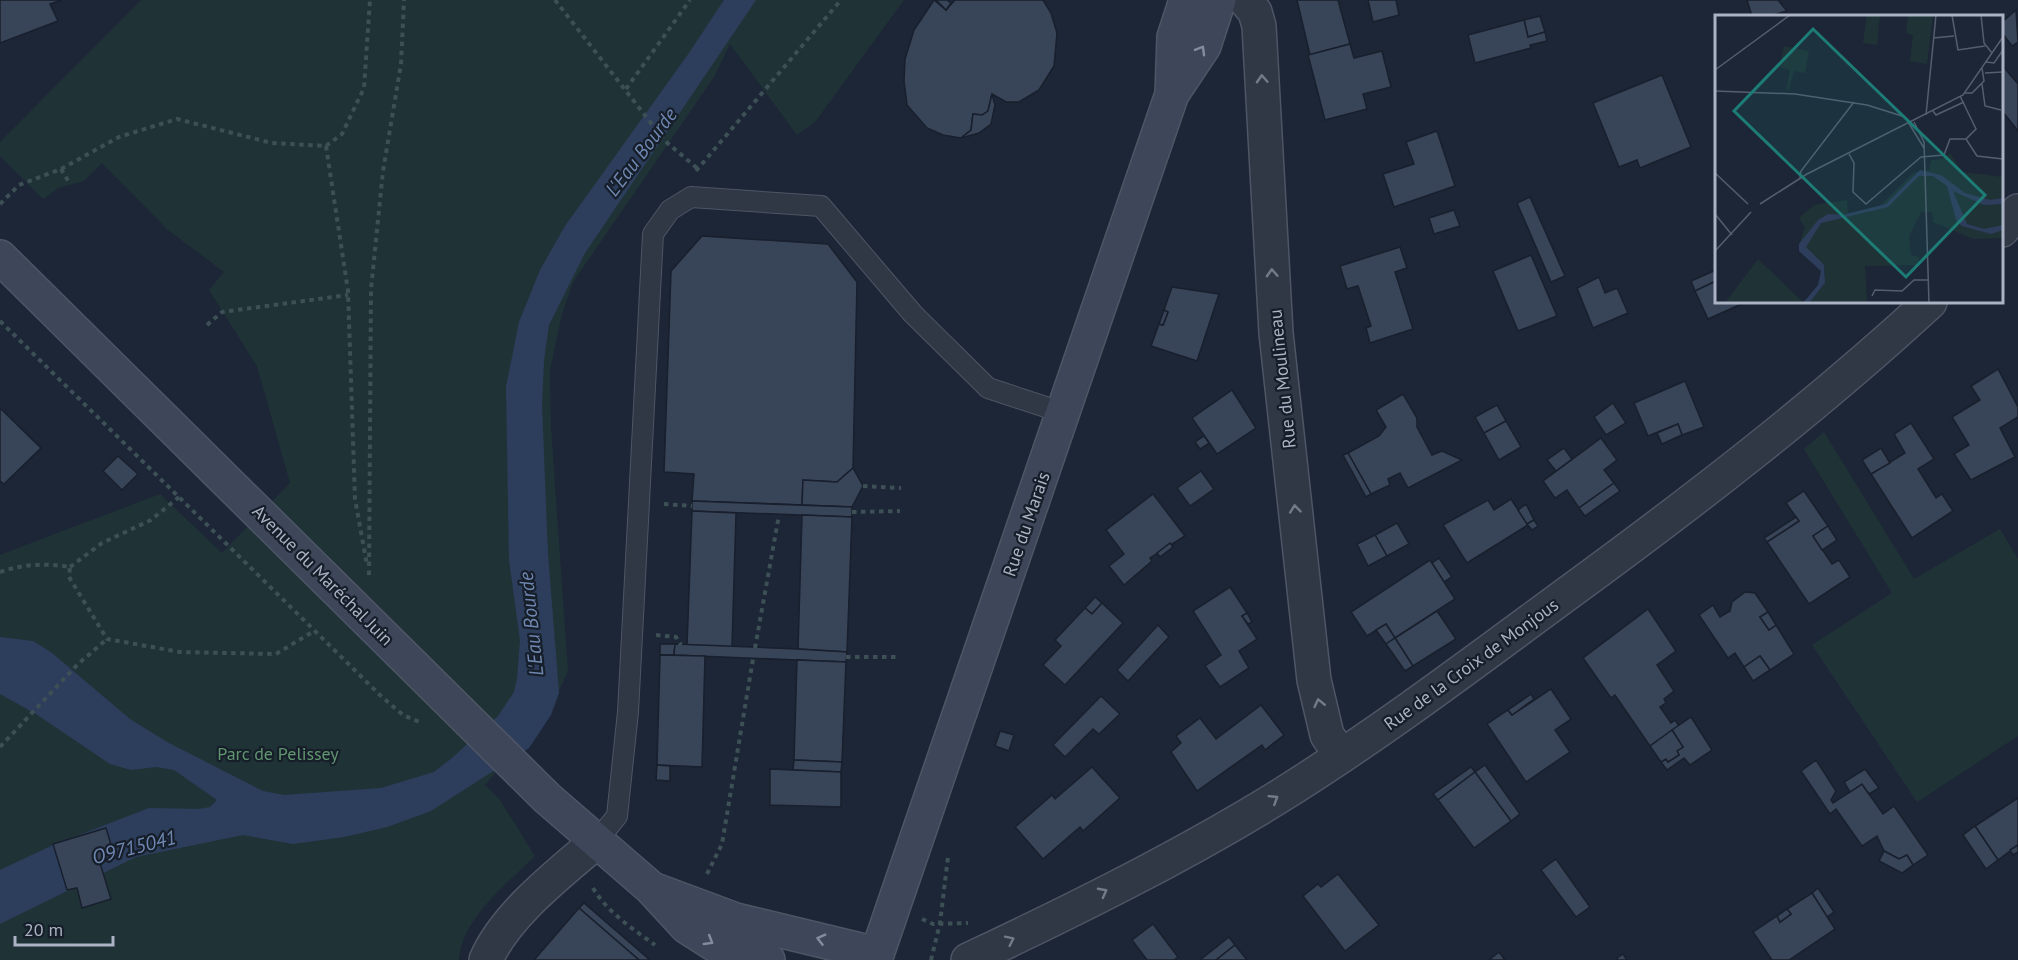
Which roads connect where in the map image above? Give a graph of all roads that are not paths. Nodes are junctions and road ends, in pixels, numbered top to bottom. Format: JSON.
{"nodes":[{"id":1,"x":1186,"y":0,"type":"edge"},
{"id":2,"x":1219,"y":0,"type":"edge"},
{"id":3,"x":1245,"y":0,"type":"edge"},
{"id":4,"x":1172,"y":94,"type":"junction"},
{"id":5,"x":2018,"y":211,"type":"edge"},
{"id":6,"x":2003,"y":228,"type":"edge"},
{"id":7,"x":0,"y":257,"type":"edge"},
{"id":8,"x":1929,"y":303,"type":"edge"},
{"id":9,"x":1064,"y":413,"type":"junction"},
{"id":10,"x":1341,"y":756,"type":"junction"},
{"id":11,"x":596,"y":842,"type":"junction"},
{"id":12,"x":651,"y":888,"type":"junction"},
{"id":13,"x":882,"y":958,"type":"edge"},
{"id":14,"x":486,"y":960,"type":"edge"},
{"id":15,"x":768,"y":960,"type":"edge"},
{"id":16,"x":968,"y":960,"type":"edge"}],
"edges":[{"from":1,"to":4,"type":"street","name":"Rue du Marais"},
{"from":4,"to":2,"type":"street","name":"Rue du Marais","one_way":true},
{"from":10,"to":3,"type":"street","name":"Rue du Moulineau","one_way":true},
{"from":4,"to":9,"type":"street","name":"Rue du Marais"},
{"from":5,"to":6,"type":"street"},
{"from":7,"to":11,"type":"street","name":"Avenue du Maréchal Juin"},
{"from":8,"to":10,"type":"street","name":"Rue de la Croix de Monjous"},
{"from":9,"to":11,"type":"lane"},
{"from":9,"to":13,"type":"street","name":"Rue du Marais"},
{"from":16,"to":10,"type":"street","name":"Rue de la Croix de Monjous","one_way":true},
{"from":11,"to":12,"type":"street","name":"Avenue du Maréchal Juin"},
{"from":11,"to":14,"type":"street"},
{"from":13,"to":12,"type":"street","name":"Avenue du Maréchal Juin","one_way":true},
{"from":12,"to":15,"type":"street","name":"Avenue du Maréchal Juin","one_way":true}]}
